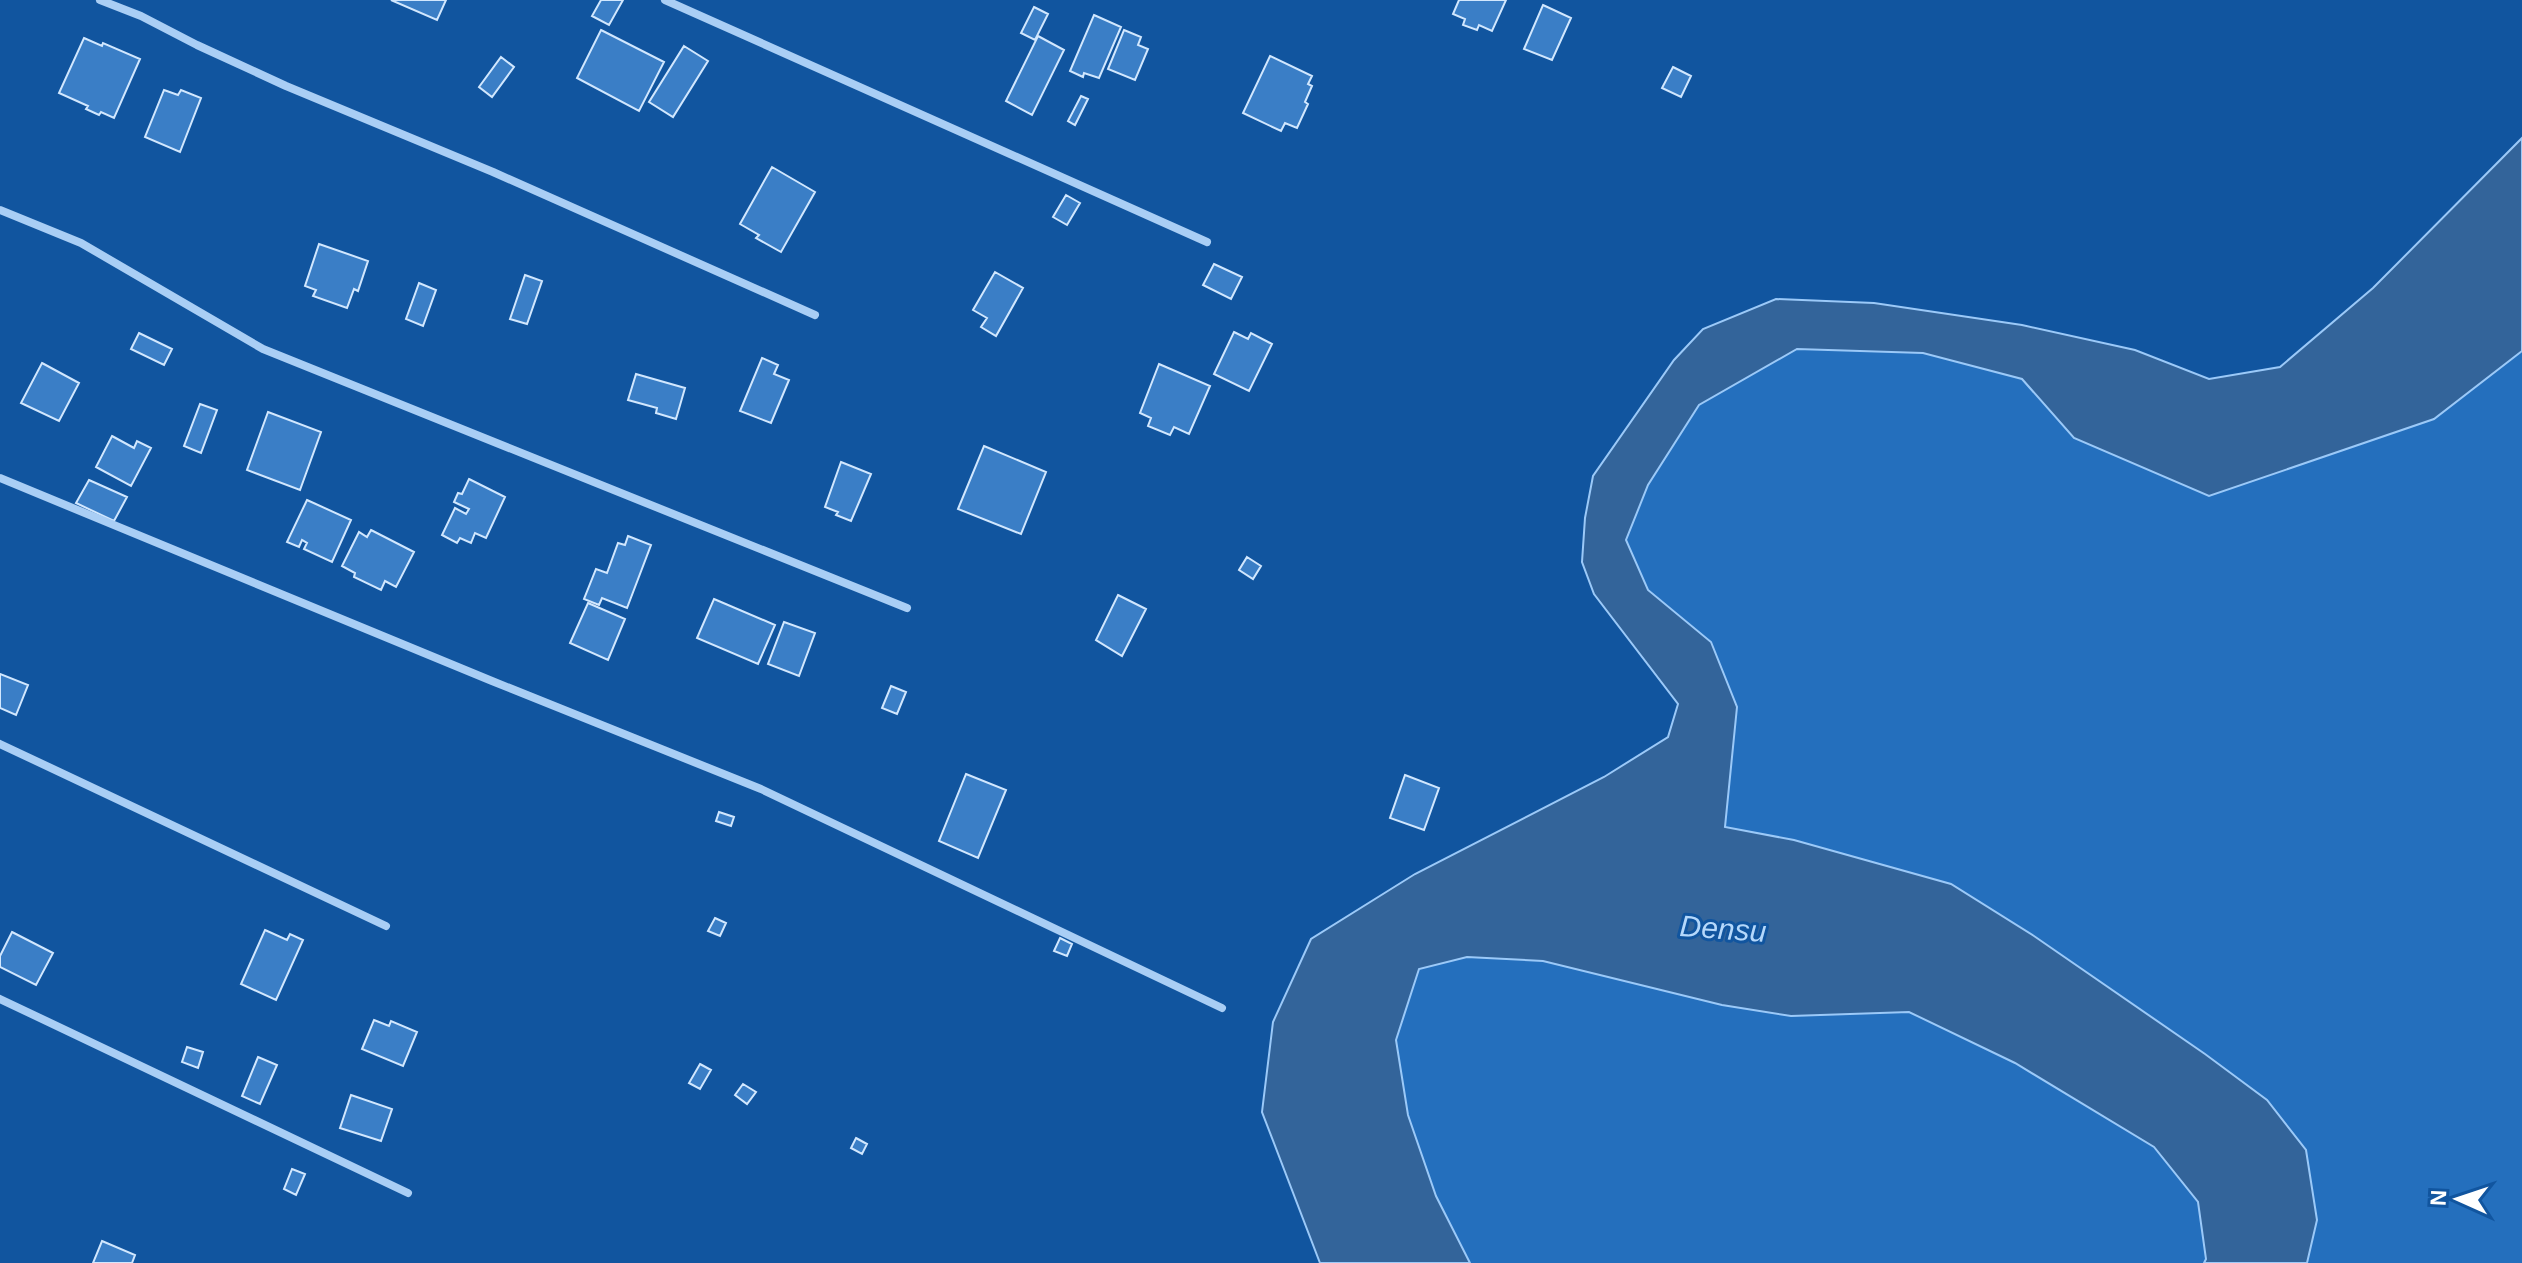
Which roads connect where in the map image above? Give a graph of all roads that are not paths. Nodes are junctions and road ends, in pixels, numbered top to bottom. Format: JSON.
{"nodes":[{"id":1,"x":100,"y":0,"type":"edge"},
{"id":2,"x":665,"y":0,"type":"edge"},
{"id":3,"x":0,"y":210,"type":"edge"},
{"id":4,"x":1207,"y":242,"type":"dead end"},
{"id":5,"x":815,"y":315,"type":"dead end"},
{"id":6,"x":0,"y":478,"type":"edge"},
{"id":7,"x":907,"y":608,"type":"dead end"},
{"id":8,"x":0,"y":744,"type":"edge"},
{"id":9,"x":386,"y":926,"type":"dead end"},
{"id":10,"x":0,"y":999,"type":"edge"},
{"id":11,"x":1222,"y":1008,"type":"dead end"},
{"id":12,"x":408,"y":1193,"type":"dead end"}],
"edges":[{"from":1,"to":5,"type":"street"},
{"from":2,"to":4,"type":"street"},
{"from":3,"to":7,"type":"street"},
{"from":6,"to":11,"type":"street"},
{"from":8,"to":9,"type":"street"},
{"from":10,"to":12,"type":"street"}]}
